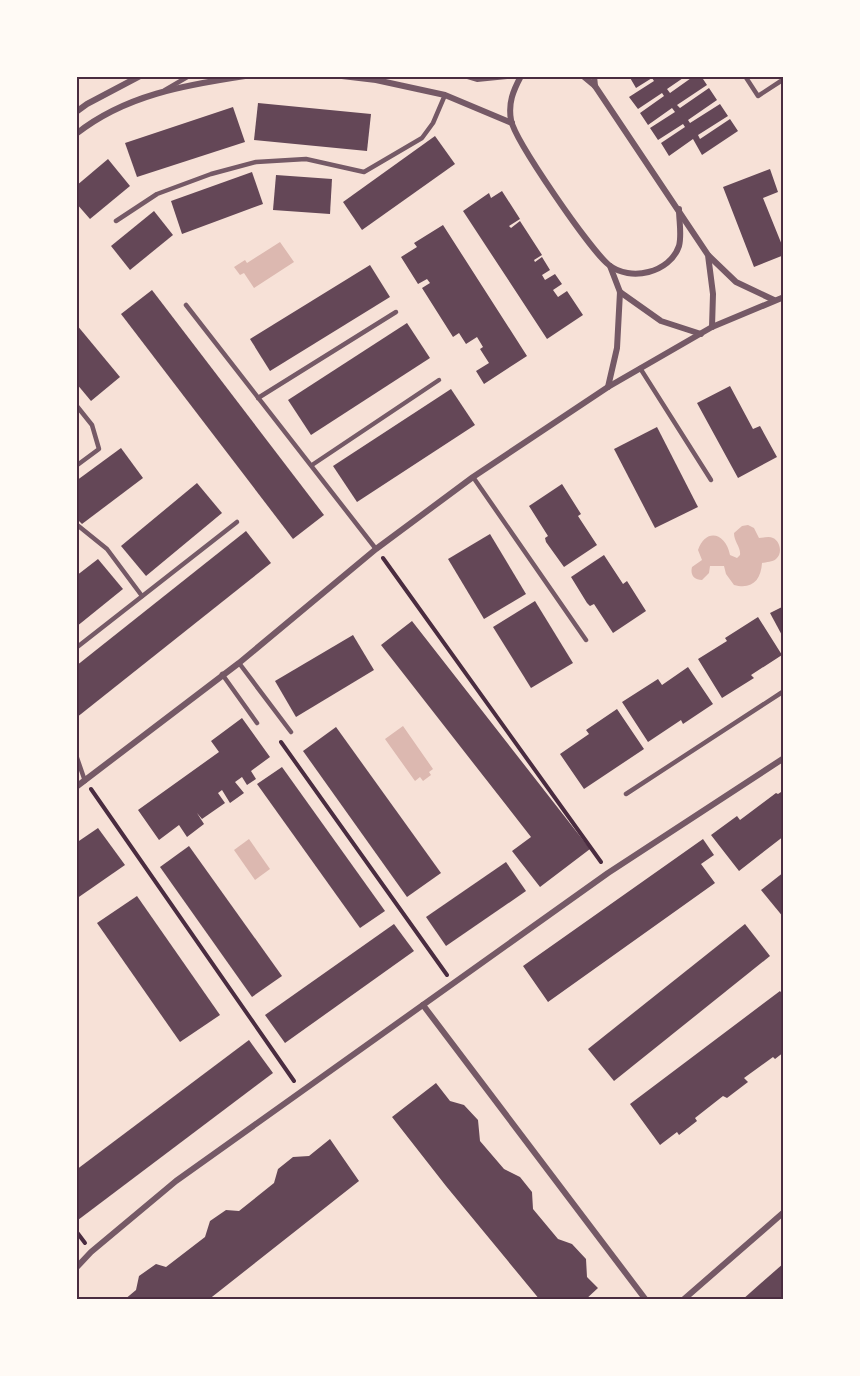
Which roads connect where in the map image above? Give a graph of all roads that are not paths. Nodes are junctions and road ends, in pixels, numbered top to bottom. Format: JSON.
{"nodes":[{"id":1,"x":140,"y":76,"type":"edge"},
{"id":2,"x":189,"y":76,"type":"edge"},
{"id":3,"x":245,"y":76,"type":"edge"},
{"id":4,"x":342,"y":76,"type":"edge"},
{"id":5,"x":360,"y":76,"type":"edge"},
{"id":6,"x":467,"y":76,"type":"edge"},
{"id":7,"x":507,"y":76,"type":"edge"},
{"id":8,"x":521,"y":76,"type":"edge"},
{"id":9,"x":583,"y":76,"type":"edge"},
{"id":10,"x":594,"y":76,"type":"edge"},
{"id":11,"x":745,"y":76,"type":"edge"},
{"id":12,"x":783,"y":79,"type":"edge"},
{"id":13,"x":376,"y":80,"type":"junction"},
{"id":14,"x":595,"y":86,"type":"junction"},
{"id":15,"x":165,"y":90,"type":"junction"},
{"id":16,"x":445,"y":94,"type":"junction"},
{"id":17,"x":76,"y":112,"type":"edge"},
{"id":18,"x":512,"y":123,"type":"junction"},
{"id":19,"x":76,"y":135,"type":"edge"},
{"id":20,"x":679,"y":209,"type":"junction"},
{"id":21,"x":116,"y":221,"type":"dead end"},
{"id":22,"x":708,"y":255,"type":"junction"},
{"id":23,"x":610,"y":266,"type":"junction"},
{"id":24,"x":620,"y":292,"type":"junction"},
{"id":25,"x":783,"y":297,"type":"edge"},
{"id":26,"x":774,"y":300,"type":"junction"},
{"id":27,"x":186,"y":305,"type":"dead end"},
{"id":28,"x":396,"y":312,"type":"dead end"},
{"id":29,"x":712,"y":327,"type":"junction"},
{"id":30,"x":701,"y":334,"type":"junction"},
{"id":31,"x":640,"y":368,"type":"junction"},
{"id":32,"x":439,"y":380,"type":"dead end"},
{"id":33,"x":608,"y":387,"type":"junction"},
{"id":34,"x":258,"y":398,"type":"junction"},
{"id":35,"x":76,"y":405,"type":"edge"},
{"id":36,"x":312,"y":465,"type":"junction"},
{"id":37,"x":76,"y":466,"type":"edge"},
{"id":38,"x":473,"y":477,"type":"junction"},
{"id":39,"x":711,"y":480,"type":"dead end"},
{"id":40,"x":237,"y":522,"type":"dead end"},
{"id":41,"x":76,"y":524,"type":"edge"},
{"id":42,"x":376,"y":549,"type":"junction"},
{"id":43,"x":142,"y":596,"type":"junction"},
{"id":44,"x":586,"y":640,"type":"dead end"},
{"id":45,"x":76,"y":648,"type":"edge"},
{"id":46,"x":239,"y":663,"type":"junction"},
{"id":47,"x":222,"y":674,"type":"junction"},
{"id":48,"x":783,"y":691,"type":"edge"},
{"id":49,"x":256,"y":723,"type":"dead end"},
{"id":50,"x":291,"y":732,"type":"dead end"},
{"id":51,"x":76,"y":755,"type":"edge"},
{"id":52,"x":783,"y":758,"type":"edge"},
{"id":53,"x":85,"y":781,"type":"junction"},
{"id":54,"x":76,"y":787,"type":"edge"},
{"id":55,"x":626,"y":794,"type":"dead end"},
{"id":56,"x":423,"y":1005,"type":"junction"},
{"id":57,"x":783,"y":1212,"type":"edge"},
{"id":58,"x":76,"y":1268,"type":"edge"},
{"id":59,"x":646,"y":1299,"type":"edge"},
{"id":60,"x":683,"y":1299,"type":"edge"}],
"edges":[{"from":1,"to":17,"type":"street"},
{"from":2,"to":15,"type":"lane"},
{"from":3,"to":15,"type":"street"},
{"from":4,"to":13,"type":"street"},
{"from":5,"to":13,"type":"lane"},
{"from":6,"to":7,"type":"street"},
{"from":8,"to":18,"type":"street"},
{"from":9,"to":14,"type":"street"},
{"from":10,"to":14,"type":"street"},
{"from":11,"to":12,"type":"lane"},
{"from":13,"to":16,"type":"street"},
{"from":14,"to":20,"type":"street"},
{"from":15,"to":19,"type":"street"},
{"from":16,"to":18,"type":"street"},
{"from":16,"to":21,"type":"lane"},
{"from":18,"to":23,"type":"street"},
{"from":20,"to":22,"type":"street"},
{"from":20,"to":23,"type":"street"},
{"from":22,"to":26,"type":"street"},
{"from":22,"to":29,"type":"street"},
{"from":23,"to":24,"type":"street"},
{"from":24,"to":30,"type":"street"},
{"from":24,"to":33,"type":"street"},
{"from":25,"to":26,"type":"street"},
{"from":26,"to":29,"type":"street"},
{"from":27,"to":34,"type":"lane"},
{"from":28,"to":34,"type":"lane"},
{"from":29,"to":30,"type":"street"},
{"from":30,"to":31,"type":"street"},
{"from":31,"to":33,"type":"street"},
{"from":31,"to":39,"type":"lane"},
{"from":32,"to":36,"type":"lane"},
{"from":33,"to":38,"type":"street"},
{"from":34,"to":36,"type":"lane"},
{"from":35,"to":37,"type":"lane"},
{"from":36,"to":42,"type":"lane"},
{"from":38,"to":42,"type":"street"},
{"from":38,"to":44,"type":"lane"},
{"from":40,"to":43,"type":"lane"},
{"from":41,"to":43,"type":"lane"},
{"from":42,"to":46,"type":"street"},
{"from":43,"to":45,"type":"lane"},
{"from":46,"to":47,"type":"street"},
{"from":46,"to":50,"type":"lane"},
{"from":47,"to":49,"type":"lane"},
{"from":47,"to":53,"type":"street"},
{"from":48,"to":55,"type":"lane"},
{"from":51,"to":53,"type":"lane"},
{"from":52,"to":56,"type":"street"},
{"from":53,"to":54,"type":"street"},
{"from":56,"to":58,"type":"street"},
{"from":56,"to":59,"type":"street"},
{"from":57,"to":60,"type":"street"}]}
